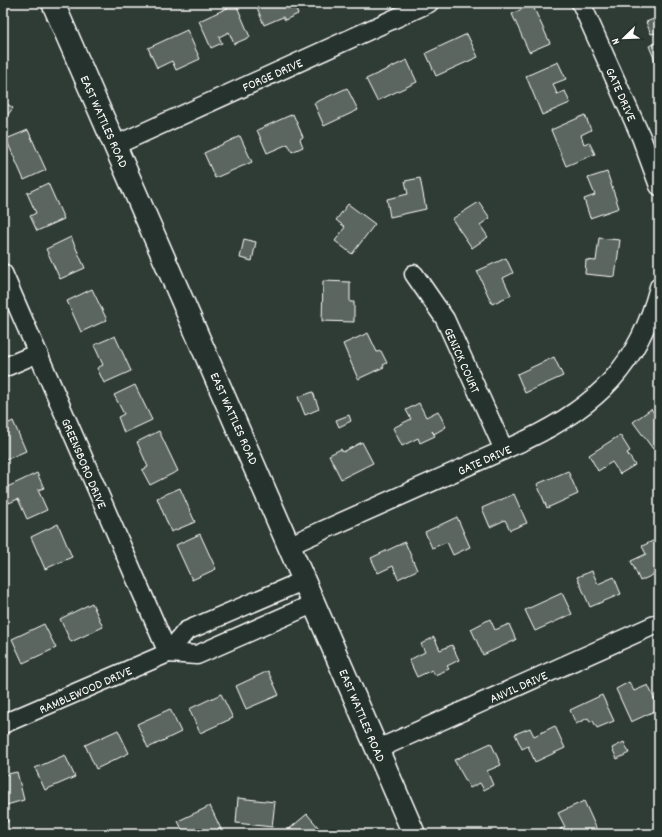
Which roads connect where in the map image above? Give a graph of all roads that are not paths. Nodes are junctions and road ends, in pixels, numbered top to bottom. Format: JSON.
{"nodes":[{"id":1,"x":53,"y":3,"type":"edge"},
{"id":2,"x":429,"y":3,"type":"edge"},
{"id":3,"x":581,"y":3,"type":"edge"},
{"id":4,"x":116,"y":145,"type":"junction"},
{"id":5,"x":659,"y":186,"type":"edge"},
{"id":6,"x":3,"y":273,"type":"edge"},
{"id":7,"x":414,"y":274,"type":"dead end"},
{"id":8,"x":658,"y":297,"type":"edge"},
{"id":9,"x":652,"y":333,"type":"edge"},
{"id":10,"x":38,"y":353,"type":"junction"},
{"id":11,"x":3,"y":368,"type":"edge"},
{"id":12,"x":504,"y":450,"type":"junction"},
{"id":13,"x":290,"y":545,"type":"junction"},
{"id":14,"x":305,"y":580,"type":"junction"},
{"id":15,"x":315,"y":603,"type":"junction"},
{"id":16,"x":659,"y":623,"type":"edge"},
{"id":17,"x":168,"y":653,"type":"junction"},
{"id":18,"x":3,"y":724,"type":"edge"},
{"id":19,"x":378,"y":749,"type":"junction"},
{"id":20,"x":414,"y":834,"type":"edge"}],
"edges":[{"from":1,"to":4,"type":"main road","name":"EAST WATTLES ROAD"},
{"from":2,"to":4,"type":"street","name":"FORGE DRIVE"},
{"from":3,"to":5,"type":"street","name":"GATE DRIVE"},
{"from":4,"to":13,"type":"main road","name":"EAST WATTLES ROAD"},
{"from":6,"to":10,"type":"street","name":"GREENSBORO DRIVE"},
{"from":7,"to":12,"type":"street","name":"GENICK COURT"},
{"from":8,"to":9,"type":"street","name":"GATE DRIVE"},
{"from":9,"to":12,"type":"street","name":"GATE DRIVE"},
{"from":10,"to":11,"type":"street"},
{"from":10,"to":17,"type":"street","name":"GREENSBORO DRIVE"},
{"from":12,"to":13,"type":"street","name":"GATE DRIVE"},
{"from":13,"to":14,"type":"main road","name":"EAST WATTLES ROAD"},
{"from":14,"to":15,"type":"main road","name":"EAST WATTLES ROAD"},
{"from":14,"to":17,"type":"street","name":"RAMBLEWOOD DRIVE"},
{"from":15,"to":17,"type":"street","name":"RAMBLEWOOD DRIVE"},
{"from":15,"to":19,"type":"main road","name":"EAST WATTLES ROAD"},
{"from":16,"to":19,"type":"street","name":"ANVIL DRIVE"},
{"from":17,"to":18,"type":"street","name":"RAMBLEWOOD DRIVE"},
{"from":19,"to":20,"type":"main road","name":"EAST WATTLES ROAD"}]}
